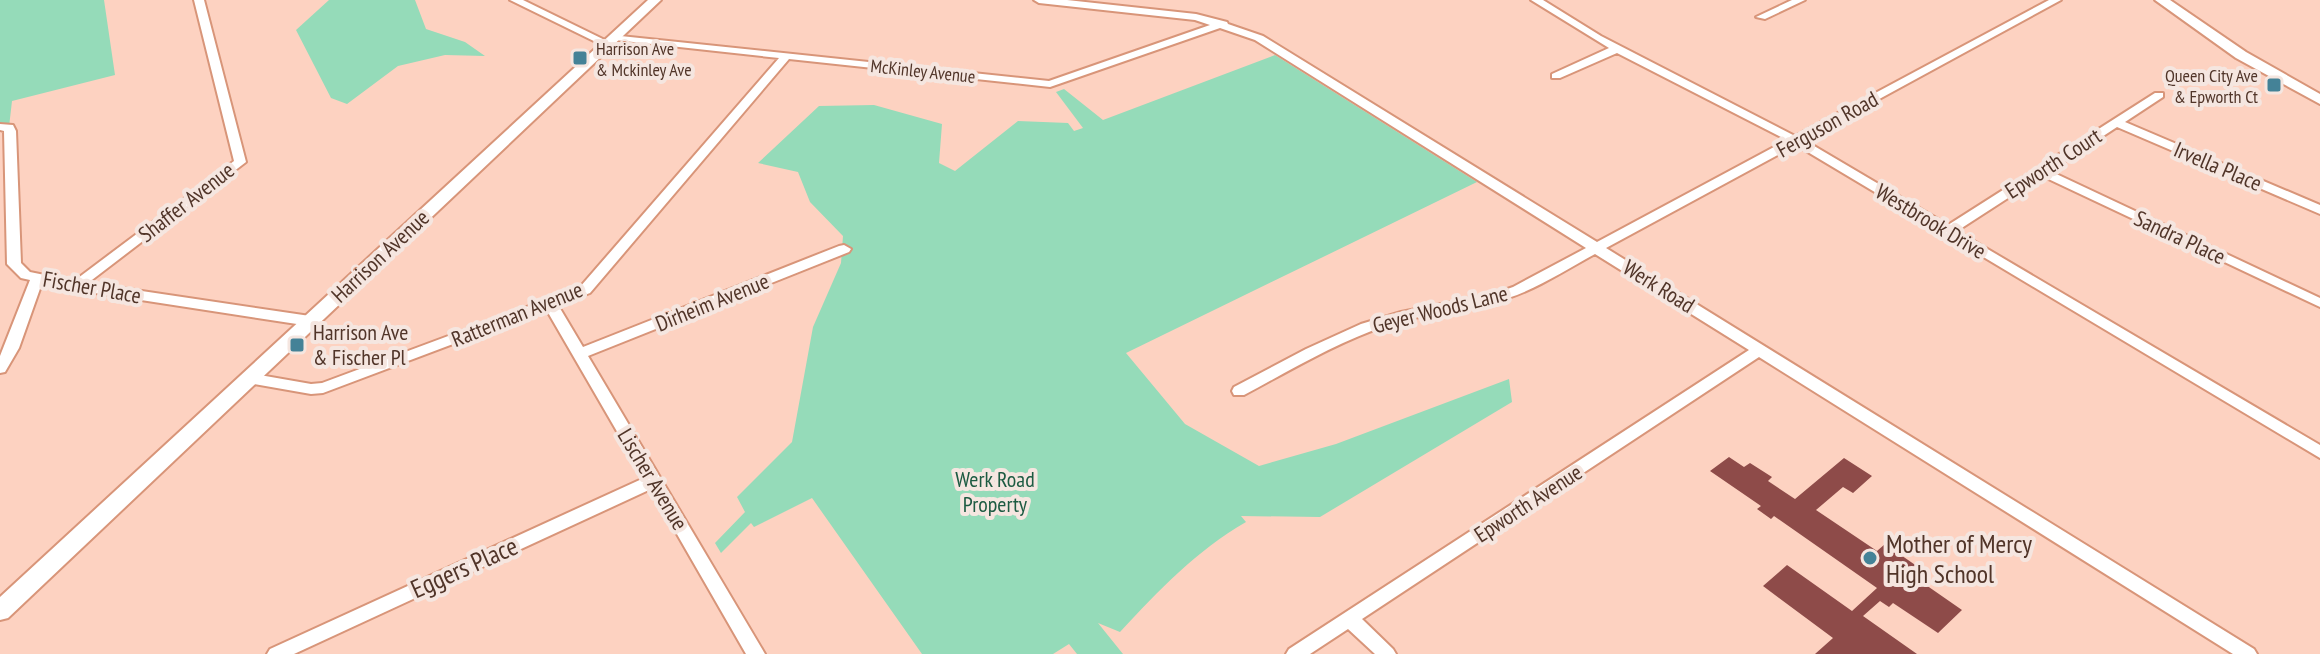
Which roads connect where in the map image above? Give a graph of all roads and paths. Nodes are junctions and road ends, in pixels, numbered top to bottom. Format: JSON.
{"nodes":[{"id":1,"x":199,"y":0,"type":"edge"},
{"id":2,"x":515,"y":0,"type":"edge"},
{"id":3,"x":655,"y":0,"type":"edge"},
{"id":4,"x":1039,"y":0,"type":"edge"},
{"id":5,"x":1536,"y":0,"type":"edge"},
{"id":6,"x":1800,"y":0,"type":"edge"},
{"id":7,"x":2056,"y":0,"type":"edge"},
{"id":8,"x":2161,"y":0,"type":"edge"},
{"id":9,"x":1080,"y":2,"type":"edge"},
{"id":10,"x":1761,"y":17,"type":"dead end"},
{"id":11,"x":1223,"y":24,"type":"junction"},
{"id":12,"x":611,"y":41,"type":"junction"},
{"id":13,"x":1619,"y":48,"type":"junction"},
{"id":14,"x":786,"y":56,"type":"junction"},
{"id":15,"x":1556,"y":76,"type":"dead end"},
{"id":16,"x":2159,"y":95,"type":"dead end"},
{"id":17,"x":2320,"y":100,"type":"edge"},
{"id":18,"x":2116,"y":122,"type":"junction"},
{"id":19,"x":5,"y":127,"type":"edge"},
{"id":20,"x":1797,"y":141,"type":"junction"},
{"id":21,"x":2041,"y":171,"type":"junction"},
{"id":22,"x":7,"y":205,"type":"edge"},
{"id":23,"x":2320,"y":210,"type":"edge"},
{"id":24,"x":1948,"y":231,"type":"junction"},
{"id":25,"x":1598,"y":248,"type":"junction"},
{"id":26,"x":844,"y":249,"type":"dead end"},
{"id":27,"x":37,"y":278,"type":"junction"},
{"id":28,"x":76,"y":286,"type":"junction"},
{"id":29,"x":2320,"y":303,"type":"edge"},
{"id":30,"x":550,"y":304,"type":"junction"},
{"id":31,"x":310,"y":321,"type":"junction"},
{"id":32,"x":1761,"y":349,"type":"junction"},
{"id":33,"x":579,"y":354,"type":"junction"},
{"id":34,"x":0,"y":368,"type":"edge"},
{"id":35,"x":248,"y":378,"type":"junction"},
{"id":36,"x":1239,"y":391,"type":"dead end"},
{"id":37,"x":2320,"y":452,"type":"edge"},
{"id":38,"x":653,"y":481,"type":"junction"},
{"id":39,"x":0,"y":611,"type":"edge"},
{"id":40,"x":1350,"y":619,"type":"junction"},
{"id":41,"x":276,"y":654,"type":"edge"},
{"id":42,"x":756,"y":654,"type":"edge"},
{"id":43,"x":1295,"y":654,"type":"edge"},
{"id":44,"x":1387,"y":654,"type":"edge"},
{"id":45,"x":2248,"y":654,"type":"edge"}],
"edges":[{"from":1,"to":28,"type":"street","name":"Shaffer Avenue"},
{"from":2,"to":12,"type":"street","name":"McKinley Avenue"},
{"from":3,"to":12,"type":"main road","name":"Harrison Avenue"},
{"from":4,"to":9,"type":"street","name":"Werk Road"},
{"from":5,"to":13,"type":"street","name":"Westbrook Drive"},
{"from":6,"to":10,"type":"street"},
{"from":7,"to":20,"type":"street","name":"Ferguson Road"},
{"from":8,"to":17,"type":"main road"},
{"from":9,"to":11,"type":"street","name":"Werk Road"},
{"from":11,"to":14,"type":"street","name":"McKinley Avenue"},
{"from":11,"to":25,"type":"street","name":"Werk Road"},
{"from":12,"to":14,"type":"street","name":"McKinley Avenue"},
{"from":12,"to":31,"type":"main road","name":"Harrison Avenue"},
{"from":13,"to":15,"type":"street"},
{"from":13,"to":20,"type":"street","name":"Westbrook Drive"},
{"from":14,"to":30,"type":"street","name":"Ratterman Avenue"},
{"from":16,"to":18,"type":"street","name":"Epworth Court"},
{"from":18,"to":21,"type":"street","name":"Epworth Court"},
{"from":18,"to":23,"type":"street","name":"Irvella Place"},
{"from":19,"to":22,"type":"street","name":"Fischer Place"},
{"from":20,"to":24,"type":"street","name":"Westbrook Drive"},
{"from":20,"to":25,"type":"street","name":"Ferguson Road"},
{"from":21,"to":24,"type":"street","name":"Epworth Court"},
{"from":21,"to":29,"type":"street","name":"Sandra Place"},
{"from":22,"to":27,"type":"street","name":"Fischer Place"},
{"from":24,"to":37,"type":"street","name":"Westbrook Drive"},
{"from":25,"to":32,"type":"street","name":"Werk Road"},
{"from":25,"to":36,"type":"street","name":"Geyer Woods Lane"},
{"from":26,"to":33,"type":"street","name":"Dirheim Avenue"},
{"from":27,"to":28,"type":"street","name":"Fischer Place"},
{"from":27,"to":34,"type":"street"},
{"from":28,"to":31,"type":"street","name":"Fischer Place"},
{"from":30,"to":33,"type":"street","name":"Lischer Avenue"},
{"from":30,"to":35,"type":"street","name":"Ratterman Avenue"},
{"from":31,"to":35,"type":"main road","name":"Harrison Avenue"},
{"from":32,"to":40,"type":"street","name":"Epworth Avenue"},
{"from":32,"to":45,"type":"street","name":"Werk Road"},
{"from":33,"to":38,"type":"street","name":"Lischer Avenue"},
{"from":35,"to":39,"type":"main road","name":"Harrison Avenue"},
{"from":38,"to":41,"type":"street","name":"Eggers Place"},
{"from":38,"to":42,"type":"street","name":"Lischer Avenue"},
{"from":40,"to":43,"type":"street","name":"Epworth Avenue"},
{"from":40,"to":44,"type":"street"}]}
